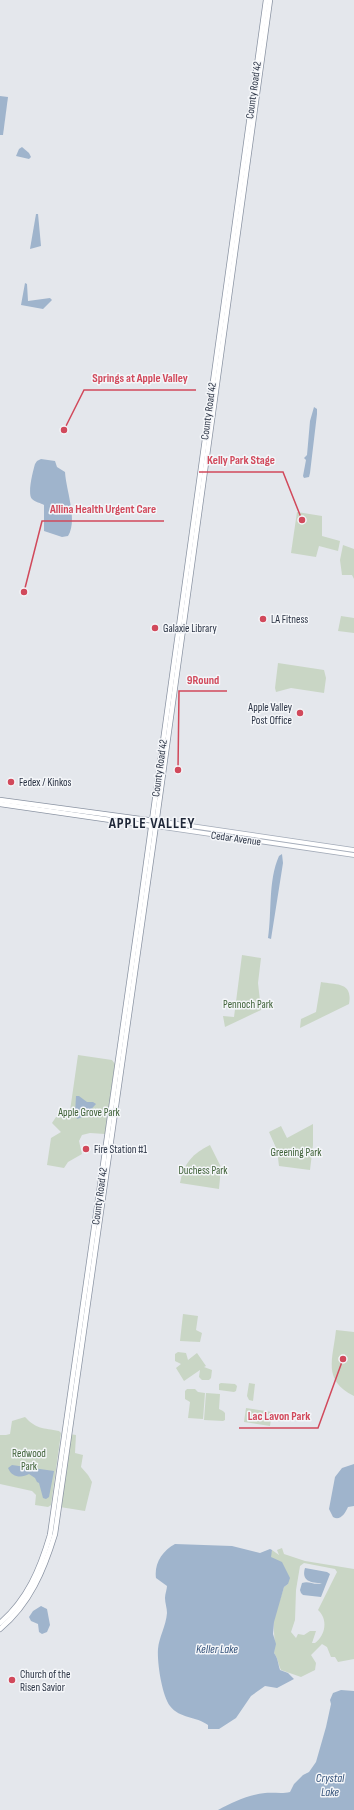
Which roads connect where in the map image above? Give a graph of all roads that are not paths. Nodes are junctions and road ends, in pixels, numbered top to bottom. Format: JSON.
{"nodes":[{"id":1,"x":266,"y":0,"type":"edge"},
{"id":2,"x":270,"y":0,"type":"edge"},
{"id":3,"x":0,"y":800,"type":"edge"},
{"id":4,"x":0,"y":804,"type":"edge"},
{"id":5,"x":154,"y":824,"type":"junction"},
{"id":6,"x":354,"y":850,"type":"edge"},
{"id":7,"x":354,"y":855,"type":"edge"},
{"id":8,"x":52,"y":1535,"type":"junction"},
{"id":9,"x":0,"y":1623,"type":"edge"},
{"id":10,"x":0,"y":1629,"type":"edge"}],
"edges":[{"from":1,"to":5,"type":"highway","name":"County Road 42"},
{"from":2,"to":5,"type":"highway","name":"County Road 42"},
{"from":3,"to":5,"type":"highway","name":"Cedar Avenue"},
{"from":4,"to":5,"type":"highway","name":"Cedar Avenue"},
{"from":5,"to":6,"type":"main road","name":"Cedar Avenue"},
{"from":5,"to":7,"type":"main road","name":"Cedar Avenue"},
{"from":5,"to":8,"type":"highway","name":"County Road 42"},
{"from":8,"to":9,"type":"highway"},
{"from":8,"to":10,"type":"highway"}]}
